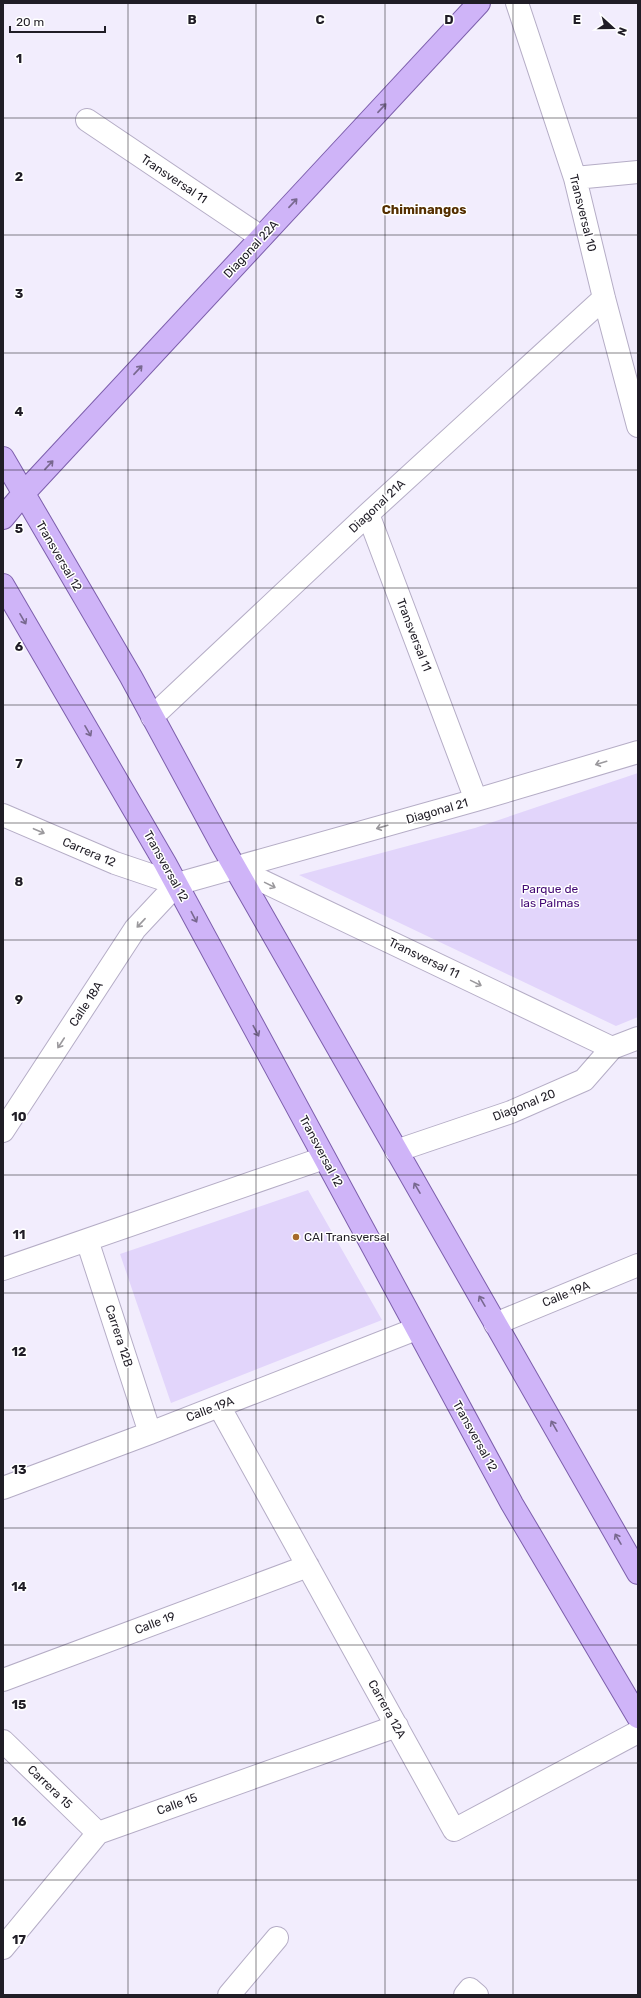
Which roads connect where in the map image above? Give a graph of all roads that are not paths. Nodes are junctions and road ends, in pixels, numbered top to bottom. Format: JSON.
{"nodes":[{"id":1,"x":479,"y":3,"type":"edge"},
{"id":2,"x":517,"y":3,"type":"edge"},
{"id":3,"x":87,"y":120,"type":"dead end"},
{"id":4,"x":638,"y":172,"type":"edge"},
{"id":5,"x":575,"y":178,"type":"junction"},
{"id":6,"x":261,"y":238,"type":"junction"},
{"id":7,"x":604,"y":298,"type":"junction"},
{"id":8,"x":638,"y":426,"type":"edge"},
{"id":9,"x":3,"y":458,"type":"edge"},
{"id":10,"x":23,"y":494,"type":"junction"},
{"id":11,"x":368,"y":514,"type":"junction"},
{"id":12,"x":3,"y":518,"type":"edge"},
{"id":13,"x":3,"y":585,"type":"edge"},
{"id":14,"x":152,"y":717,"type":"junction"},
{"id":15,"x":638,"y":752,"type":"edge"},
{"id":16,"x":476,"y":800,"type":"junction"},
{"id":17,"x":3,"y":815,"type":"edge"},
{"id":18,"x":235,"y":868,"type":"junction"},
{"id":19,"x":177,"y":884,"type":"junction"},
{"id":20,"x":638,"y":1038,"type":"edge"},
{"id":21,"x":612,"y":1048,"type":"junction"},
{"id":22,"x":3,"y":1131,"type":"edge"},
{"id":23,"x":396,"y":1151,"type":"junction"},
{"id":24,"x":324,"y":1158,"type":"junction"},
{"id":25,"x":87,"y":1240,"type":"junction"},
{"id":26,"x":638,"y":1265,"type":"edge"},
{"id":27,"x":3,"y":1269,"type":"edge"},
{"id":28,"x":495,"y":1324,"type":"junction"},
{"id":29,"x":416,"y":1328,"type":"junction"},
{"id":30,"x":220,"y":1406,"type":"junction"},
{"id":31,"x":150,"y":1432,"type":"junction"},
{"id":32,"x":3,"y":1488,"type":"edge"},
{"id":33,"x":308,"y":1566,"type":"junction"},
{"id":34,"x":638,"y":1573,"type":"edge"},
{"id":35,"x":3,"y":1680,"type":"edge"},
{"id":36,"x":638,"y":1717,"type":"edge"},
{"id":37,"x":397,"y":1726,"type":"junction"},
{"id":38,"x":638,"y":1732,"type":"edge"},
{"id":39,"x":3,"y":1741,"type":"edge"},
{"id":40,"x":98,"y":1833,"type":"junction"},
{"id":41,"x":277,"y":1938,"type":"dead end"},
{"id":42,"x":3,"y":1948,"type":"edge"},
{"id":43,"x":229,"y":1995,"type":"edge"}],
"edges":[{"from":6,"to":1,"type":"main road","name":"Diagonal 22A","one_way":true},
{"from":2,"to":5,"type":"street","name":"Transversal 10"},
{"from":3,"to":6,"type":"street","name":"Transversal 11"},
{"from":4,"to":5,"type":"street"},
{"from":5,"to":7,"type":"street","name":"Transversal 10"},
{"from":10,"to":6,"type":"main road","name":"Diagonal 22A","one_way":true},
{"from":7,"to":8,"type":"street","name":"Transversal 10"},
{"from":7,"to":11,"type":"street","name":"Diagonal 21A"},
{"from":9,"to":10,"type":"main road","name":"Transversal 12"},
{"from":10,"to":12,"type":"main road","name":"Diagonal 22A"},
{"from":10,"to":14,"type":"main road","name":"Transversal 12"},
{"from":11,"to":14,"type":"street","name":"Diagonal 21A"},
{"from":11,"to":16,"type":"street","name":"Transversal 11"},
{"from":13,"to":19,"type":"main road","name":"Transversal 12","one_way":true},
{"from":14,"to":18,"type":"main road","name":"Transversal 12"},
{"from":15,"to":16,"type":"street","name":"Diagonal 21","one_way":true},
{"from":16,"to":18,"type":"street","name":"Diagonal 21","one_way":true},
{"from":17,"to":19,"type":"street","name":"Carrera 12","one_way":true},
{"from":18,"to":19,"type":"street","name":"Diagonal 21"},
{"from":18,"to":21,"type":"street","name":"Transversal 11","one_way":true},
{"from":18,"to":23,"type":"main road","name":"Transversal 12"},
{"from":19,"to":22,"type":"street","name":"Calle 18A","one_way":true},
{"from":19,"to":24,"type":"main road","name":"Transversal 12","one_way":true},
{"from":20,"to":21,"type":"street","name":"Diagonal 20"},
{"from":21,"to":23,"type":"street","name":"Diagonal 20"},
{"from":28,"to":23,"type":"main road","name":"Transversal 12","one_way":true},
{"from":24,"to":25,"type":"street"},
{"from":24,"to":29,"type":"main road","name":"Transversal 12"},
{"from":25,"to":27,"type":"street"},
{"from":25,"to":31,"type":"street","name":"Carrera 12B"},
{"from":26,"to":28,"type":"street","name":"Calle 19A"},
{"from":34,"to":28,"type":"main road","name":"Transversal 12","one_way":true},
{"from":29,"to":30,"type":"street","name":"Calle 19A"},
{"from":29,"to":36,"type":"main road","name":"Transversal 12"},
{"from":30,"to":31,"type":"street","name":"Calle 19A"},
{"from":30,"to":33,"type":"street","name":"Carrera 12A"},
{"from":31,"to":32,"type":"street","name":"Calle 19A"},
{"from":33,"to":35,"type":"street","name":"Calle 19"},
{"from":33,"to":37,"type":"street","name":"Carrera 12A"},
{"from":37,"to":38,"type":"street","name":"Carrera 12A"},
{"from":37,"to":40,"type":"street","name":"Calle 15"},
{"from":39,"to":40,"type":"street","name":"Carrera 15"},
{"from":40,"to":42,"type":"street"},
{"from":41,"to":43,"type":"street"}]}
